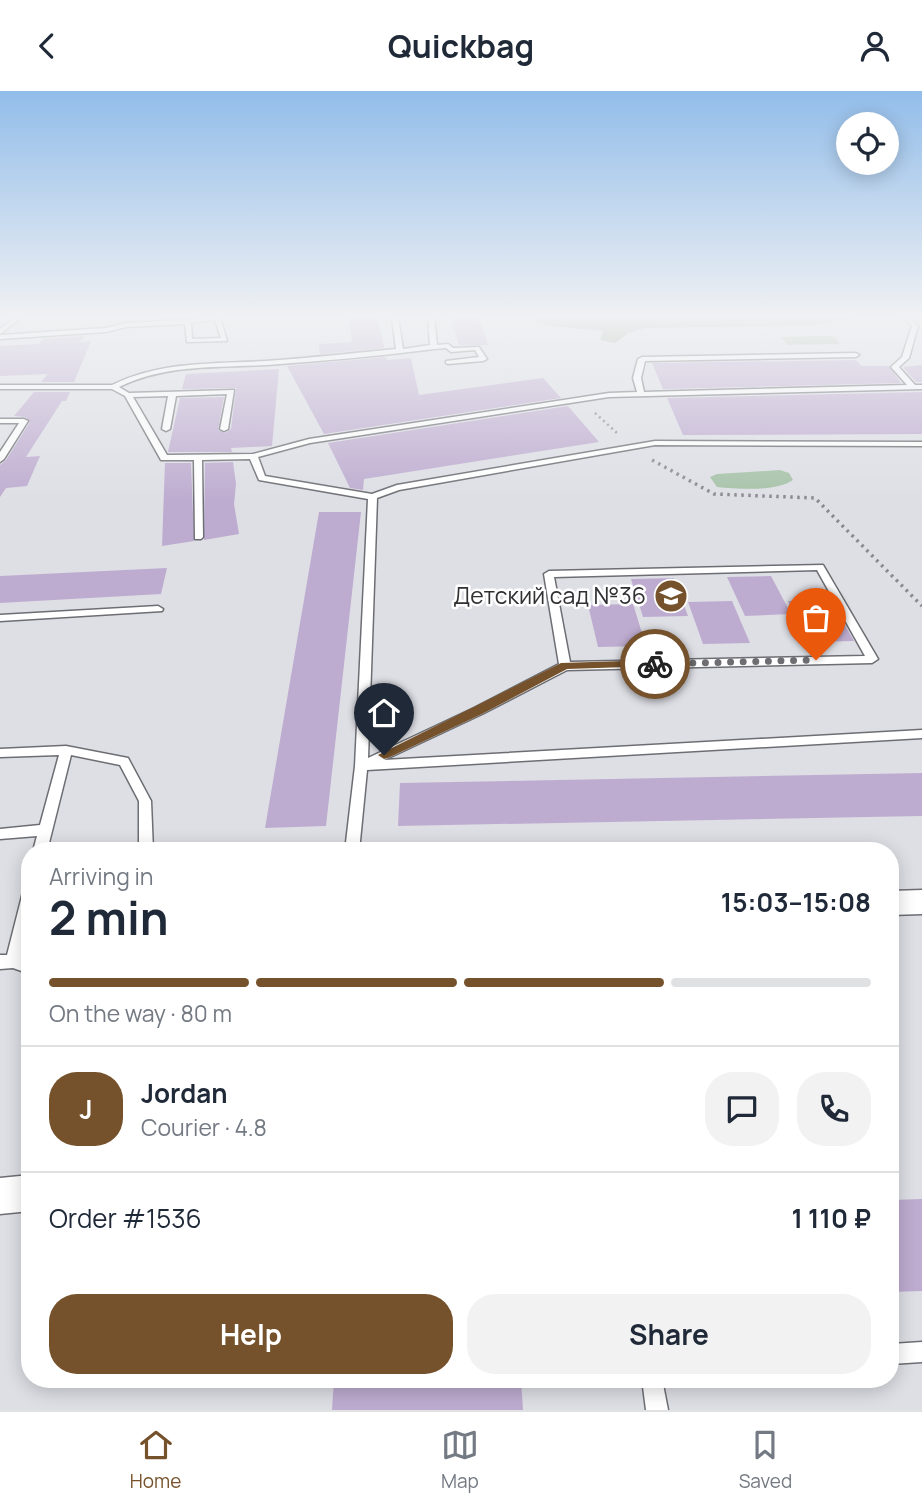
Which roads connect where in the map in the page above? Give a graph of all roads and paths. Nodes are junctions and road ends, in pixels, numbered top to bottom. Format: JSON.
{"nodes":[{"id":1,"x":127,"y":379,"type":"edge"},
{"id":2,"x":637,"y":379,"type":"edge"},
{"id":3,"x":905,"y":379,"type":"edge"},
{"id":4,"x":0,"y":387,"type":"edge"},
{"id":5,"x":113,"y":387,"type":"junction"},
{"id":6,"x":912,"y":387,"type":"junction"},
{"id":7,"x":922,"y":387,"type":"edge"},
{"id":8,"x":640,"y":394,"type":"junction"},
{"id":9,"x":128,"y":395,"type":"junction"},
{"id":10,"x":172,"y":396,"type":"junction"},
{"id":11,"x":0,"y":421,"type":"edge"},
{"id":12,"x":166,"y":429,"type":"dead end"},
{"id":13,"x":224,"y":429,"type":"dead end"},
{"id":14,"x":922,"y":444,"type":"edge"},
{"id":15,"x":632,"y":447,"type":"junction"},
{"id":16,"x":253,"y":456,"type":"junction"},
{"id":17,"x":198,"y":458,"type":"junction"},
{"id":18,"x":0,"y":459,"type":"edge"},
{"id":19,"x":373,"y":497,"type":"junction"},
{"id":20,"x":198,"y":537,"type":"dead end"},
{"id":21,"x":922,"y":606,"type":"edge"},
{"id":22,"x":158,"y":609,"type":"dead end"},
{"id":23,"x":0,"y":618,"type":"edge"},
{"id":24,"x":565,"y":666,"type":"junction"},
{"id":25,"x":922,"y":734,"type":"edge"},
{"id":26,"x":66,"y":750,"type":"junction"},
{"id":27,"x":0,"y":753,"type":"edge"},
{"id":28,"x":361,"y":766,"type":"junction"},
{"id":29,"x":45,"y":830,"type":"junction"},
{"id":30,"x":0,"y":834,"type":"edge"},
{"id":31,"x":42,"y":842,"type":"edge"},
{"id":32,"x":146,"y":842,"type":"edge"},
{"id":33,"x":353,"y":842,"type":"edge"},
{"id":34,"x":922,"y":902,"type":"edge"},
{"id":35,"x":899,"y":903,"type":"edge"},
{"id":36,"x":21,"y":919,"type":"edge"},
{"id":37,"x":7,"y":961,"type":"edge"},
{"id":38,"x":21,"y":1194,"type":"edge"},
{"id":39,"x":0,"y":1196,"type":"edge"},
{"id":40,"x":922,"y":1352,"type":"edge"},
{"id":41,"x":899,"y":1353,"type":"edge"},
{"id":42,"x":653,"y":1388,"type":"edge"},
{"id":43,"x":657,"y":1410,"type":"edge"}],
"edges":[{"from":1,"to":5,"type":"lane"},
{"from":2,"to":8,"type":"lane"},
{"from":3,"to":6,"type":"lane"},
{"from":4,"to":5,"type":"lane"},
{"from":5,"to":9,"type":"lane"},
{"from":6,"to":7,"type":"lane"},
{"from":6,"to":8,"type":"lane"},
{"from":8,"to":16,"type":"lane"},
{"from":9,"to":10,"type":"lane"},
{"from":9,"to":17,"type":"lane"},
{"from":10,"to":12,"type":"lane"},
{"from":10,"to":13,"type":"lane"},
{"from":11,"to":18,"type":"lane"},
{"from":14,"to":15,"type":"lane"},
{"from":15,"to":19,"type":"lane"},
{"from":15,"to":21,"type":"path"},
{"from":16,"to":17,"type":"lane"},
{"from":16,"to":19,"type":"lane"},
{"from":17,"to":20,"type":"lane"},
{"from":19,"to":28,"type":"lane"},
{"from":22,"to":23,"type":"lane"},
{"from":24,"to":24,"type":"lane"},
{"from":24,"to":28,"type":"lane"},
{"from":25,"to":28,"type":"lane"},
{"from":26,"to":27,"type":"lane"},
{"from":26,"to":29,"type":"lane"},
{"from":26,"to":32,"type":"lane"},
{"from":28,"to":33,"type":"lane"},
{"from":29,"to":30,"type":"lane"},
{"from":29,"to":31,"type":"lane"},
{"from":34,"to":35,"type":"street"},
{"from":36,"to":37,"type":"lane"},
{"from":38,"to":39,"type":"street"},
{"from":40,"to":41,"type":"lane"},
{"from":42,"to":43,"type":"lane"}]}
